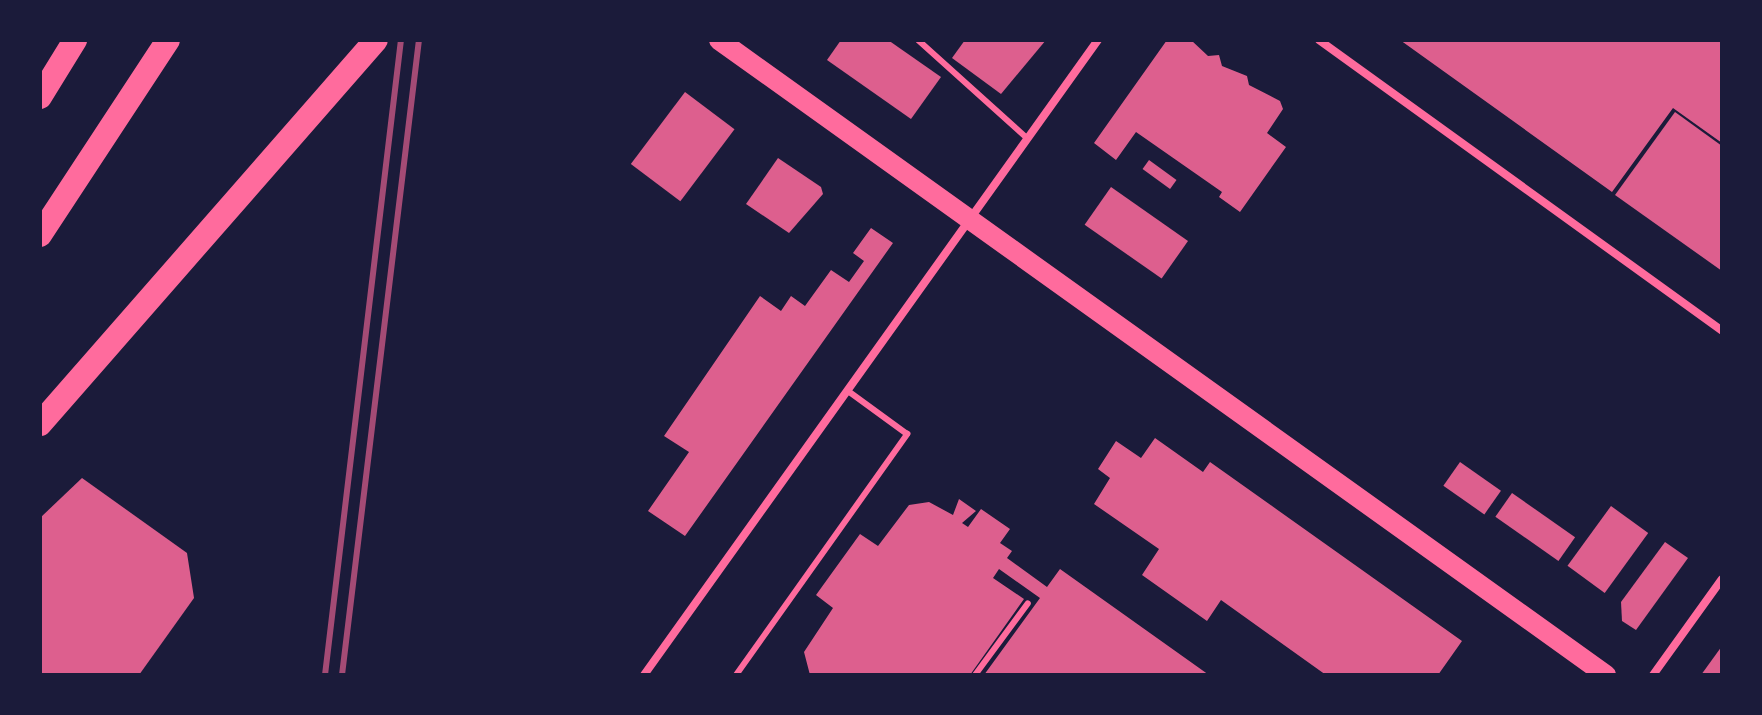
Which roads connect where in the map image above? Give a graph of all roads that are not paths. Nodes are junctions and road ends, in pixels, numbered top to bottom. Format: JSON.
{"nodes":[{"id":1,"x":75,"y":40,"type":"edge"},
{"id":2,"x":86,"y":40,"type":"edge"},
{"id":3,"x":168,"y":40,"type":"edge"},
{"id":4,"x":376,"y":40,"type":"edge"},
{"id":5,"x":719,"y":40,"type":"edge"},
{"id":6,"x":918,"y":40,"type":"edge"},
{"id":7,"x":1098,"y":40,"type":"edge"},
{"id":8,"x":1319,"y":40,"type":"edge"},
{"id":9,"x":40,"y":97,"type":"edge"},
{"id":10,"x":40,"y":106,"type":"edge"},
{"id":11,"x":1027,"y":138,"type":"junction"},
{"id":12,"x":969,"y":220,"type":"junction"},
{"id":13,"x":40,"y":235,"type":"edge"},
{"id":14,"x":1722,"y":331,"type":"edge"},
{"id":15,"x":848,"y":391,"type":"junction"},
{"id":16,"x":40,"y":424,"type":"edge"},
{"id":17,"x":1722,"y":579,"type":"edge"},
{"id":18,"x":1028,"y":603,"type":"dead end"},
{"id":19,"x":644,"y":675,"type":"edge"},
{"id":20,"x":736,"y":675,"type":"edge"},
{"id":21,"x":975,"y":675,"type":"edge"},
{"id":22,"x":1606,"y":675,"type":"edge"},
{"id":23,"x":1653,"y":675,"type":"edge"}],
"edges":[{"from":1,"to":9,"type":"highway"},
{"from":2,"to":10,"type":"street"},
{"from":3,"to":13,"type":"highway"},
{"from":4,"to":16,"type":"highway"},
{"from":5,"to":12,"type":"main road"},
{"from":6,"to":11,"type":"lane"},
{"from":7,"to":11,"type":"street"},
{"from":8,"to":14,"type":"street"},
{"from":11,"to":12,"type":"street"},
{"from":12,"to":15,"type":"street"},
{"from":12,"to":22,"type":"main road"},
{"from":15,"to":19,"type":"street"},
{"from":15,"to":20,"type":"lane"},
{"from":17,"to":23,"type":"street"},
{"from":18,"to":21,"type":"lane"}]}
